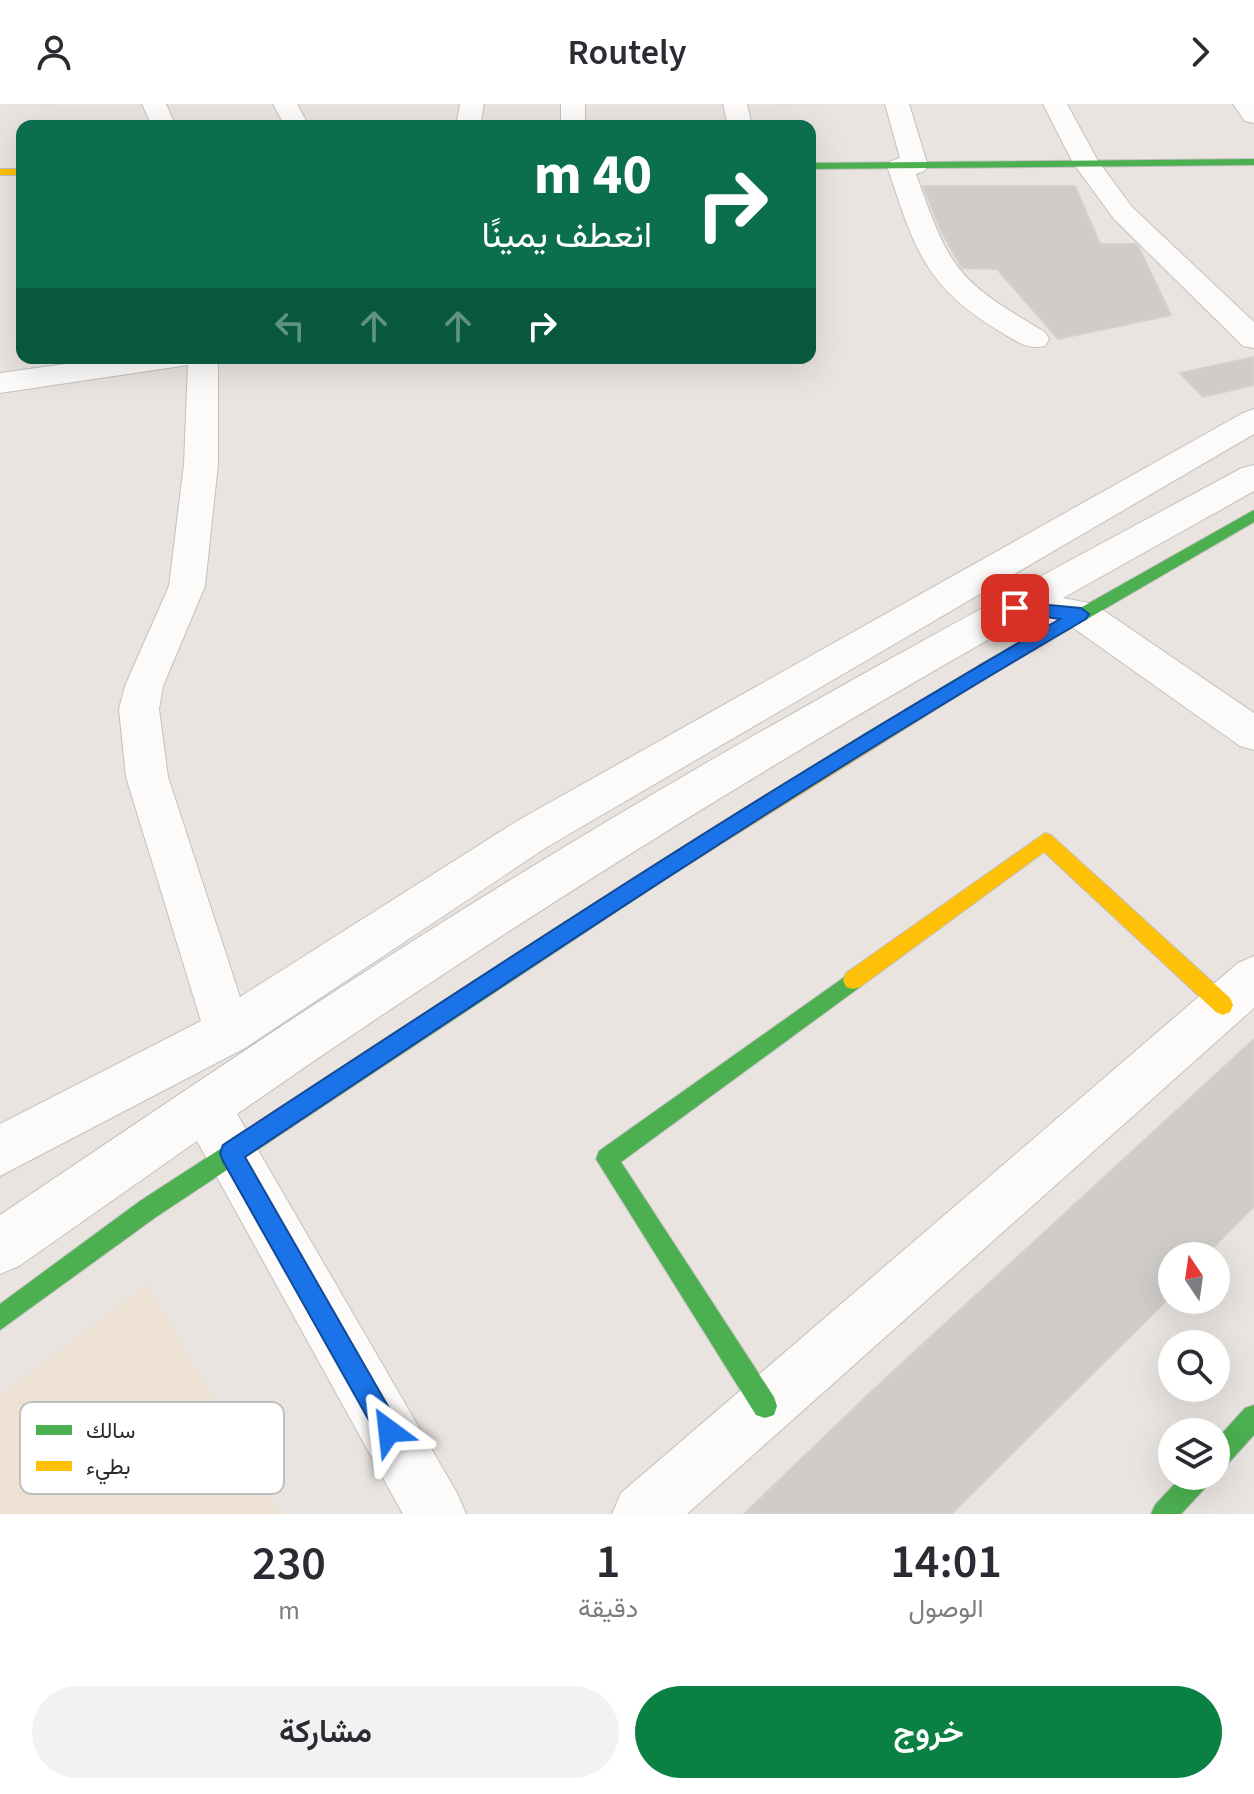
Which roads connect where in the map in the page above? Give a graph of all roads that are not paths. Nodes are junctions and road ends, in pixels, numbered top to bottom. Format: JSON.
{"nodes":[{"id":1,"x":897,"y":104,"type":"edge"},
{"id":2,"x":1055,"y":104,"type":"edge"},
{"id":3,"x":1245,"y":104,"type":"edge"},
{"id":4,"x":1254,"y":116,"type":"edge"},
{"id":5,"x":1254,"y":162,"type":"edge"},
{"id":6,"x":1086,"y":163,"type":"junction"},
{"id":7,"x":816,"y":166,"type":"edge"},
{"id":8,"x":908,"y":166,"type":"junction"},
{"id":9,"x":1034,"y":339,"type":"dead end"},
{"id":10,"x":1254,"y":339,"type":"edge"},
{"id":11,"x":135,"y":364,"type":"edge"},
{"id":12,"x":203,"y":364,"type":"edge"},
{"id":13,"x":0,"y":383,"type":"edge"},
{"id":14,"x":1254,"y":420,"type":"edge"},
{"id":15,"x":1254,"y":476,"type":"edge"},
{"id":16,"x":1254,"y":515,"type":"edge"},
{"id":17,"x":1015,"y":608,"type":"junction"},
{"id":18,"x":1081,"y":614,"type":"junction"},
{"id":19,"x":1254,"y":734,"type":"edge"},
{"id":20,"x":1239,"y":992,"type":"edge"},
{"id":21,"x":228,"y":1032,"type":"junction"},
{"id":22,"x":205,"y":1106,"type":"junction"},
{"id":23,"x":0,"y":1151,"type":"edge"},
{"id":24,"x":231,"y":1153,"type":"junction"},
{"id":25,"x":0,"y":1247,"type":"edge"},
{"id":26,"x":0,"y":1318,"type":"edge"},
{"id":27,"x":765,"y":1406,"type":"junction"},
{"id":28,"x":1254,"y":1417,"type":"edge"},
{"id":29,"x":1230,"y":1443,"type":"edge"},
{"id":30,"x":1186,"y":1490,"type":"edge"},
{"id":31,"x":436,"y":1514,"type":"edge"},
{"id":32,"x":642,"y":1514,"type":"edge"},
{"id":33,"x":1164,"y":1514,"type":"edge"}],
"edges":[{"from":1,"to":8,"type":"street"},
{"from":2,"to":6,"type":"street"},
{"from":3,"to":4,"type":"street"},
{"from":5,"to":6,"type":"street"},
{"from":6,"to":8,"type":"street"},
{"from":6,"to":10,"type":"street"},
{"from":7,"to":8,"type":"street"},
{"from":8,"to":9,"type":"street"},
{"from":11,"to":13,"type":"street"},
{"from":12,"to":21,"type":"street"},
{"from":14,"to":21,"type":"street"},
{"from":15,"to":17,"type":"street"},
{"from":16,"to":18,"type":"street"},
{"from":17,"to":18,"type":"street"},
{"from":17,"to":22,"type":"street"},
{"from":18,"to":19,"type":"street"},
{"from":18,"to":24,"type":"street"},
{"from":20,"to":27,"type":"street"},
{"from":20,"to":27,"type":"street"},
{"from":21,"to":23,"type":"street"},
{"from":22,"to":24,"type":"street"},
{"from":22,"to":25,"type":"street"},
{"from":24,"to":26,"type":"street"},
{"from":24,"to":31,"type":"street"},
{"from":27,"to":32,"type":"street"},
{"from":28,"to":29,"type":"street"},
{"from":30,"to":33,"type":"street"}]}
